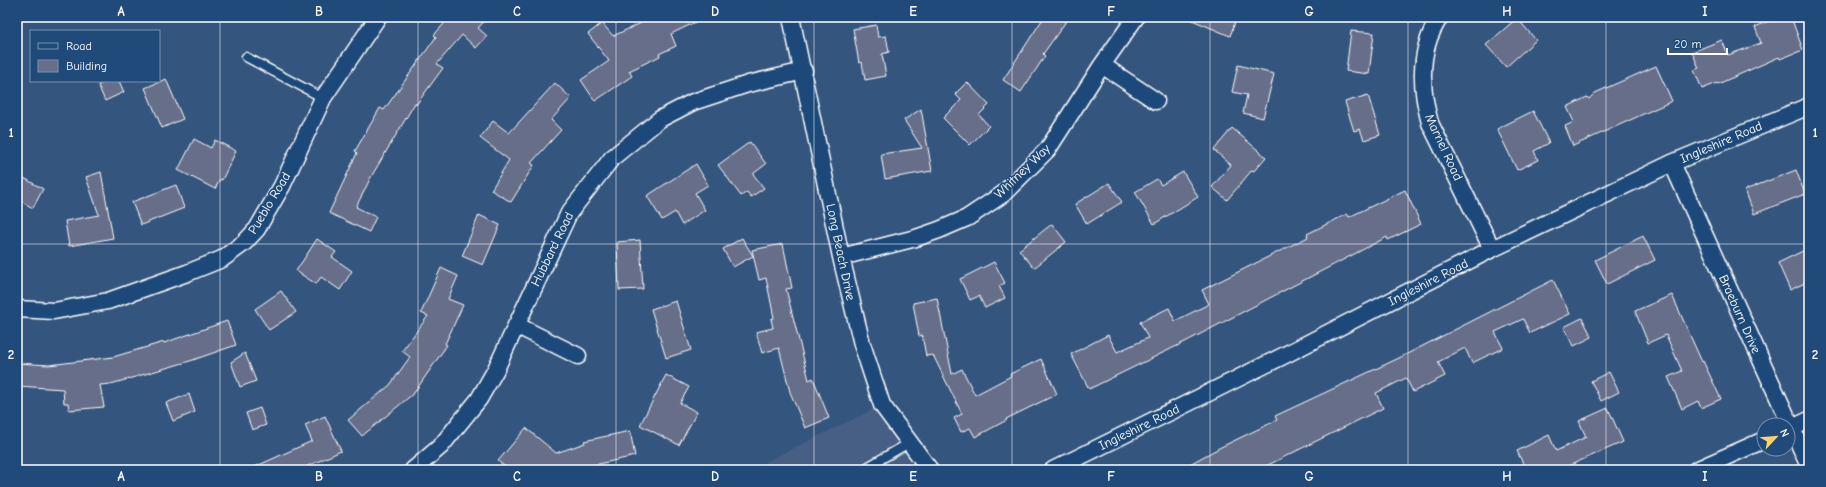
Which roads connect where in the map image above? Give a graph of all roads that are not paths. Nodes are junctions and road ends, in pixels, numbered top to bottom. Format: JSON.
{"nodes":[{"id":1,"x":378,"y":17,"type":"edge"},
{"id":2,"x":791,"y":17,"type":"edge"},
{"id":3,"x":1136,"y":17,"type":"edge"},
{"id":4,"x":1440,"y":17,"type":"edge"},
{"id":5,"x":246,"y":57,"type":"dead end"},
{"id":6,"x":1102,"y":65,"type":"junction"},
{"id":7,"x":804,"y":72,"type":"junction"},
{"id":8,"x":323,"y":98,"type":"junction"},
{"id":9,"x":1156,"y":101,"type":"dead end"},
{"id":10,"x":1809,"y":106,"type":"edge"},
{"id":11,"x":1672,"y":163,"type":"junction"},
{"id":12,"x":1492,"y":249,"type":"junction"},
{"id":13,"x":840,"y":257,"type":"junction"},
{"id":14,"x":17,"y":309,"type":"edge"},
{"id":15,"x":516,"y":325,"type":"junction"},
{"id":16,"x":578,"y":356,"type":"dead end"},
{"id":17,"x":1785,"y":417,"type":"edge"},
{"id":18,"x":1809,"y":420,"type":"edge"},
{"id":19,"x":1796,"y":426,"type":"edge"},
{"id":20,"x":1796,"y":441,"type":"edge"},
{"id":21,"x":909,"y":442,"type":"junction"},
{"id":22,"x":1756,"y":444,"type":"edge"},
{"id":23,"x":1809,"y":466,"type":"edge"},
{"id":24,"x":413,"y":470,"type":"edge"},
{"id":25,"x":862,"y":470,"type":"edge"},
{"id":26,"x":930,"y":470,"type":"edge"},
{"id":27,"x":1053,"y":470,"type":"edge"},
{"id":28,"x":1696,"y":470,"type":"edge"}],
"edges":[{"from":1,"to":8,"type":"street","name":"Pueblo Road"},
{"from":2,"to":7,"type":"street","name":"Long Beach Drive"},
{"from":3,"to":6,"type":"street","name":"Whitney Way"},
{"from":4,"to":12,"type":"street","name":"Marnel Road"},
{"from":5,"to":8,"type":"lane"},
{"from":6,"to":9,"type":"street"},
{"from":6,"to":13,"type":"street","name":"Whitney Way"},
{"from":7,"to":13,"type":"street","name":"Long Beach Drive"},
{"from":7,"to":15,"type":"street","name":"Hubbard Road"},
{"from":8,"to":14,"type":"street","name":"Pueblo Road"},
{"from":10,"to":11,"type":"street","name":"Ingleshire Road"},
{"from":11,"to":12,"type":"street","name":"Ingleshire Road"},
{"from":11,"to":17,"type":"street","name":"Braeburn Drive"},
{"from":12,"to":27,"type":"street","name":"Ingleshire Road"},
{"from":13,"to":21,"type":"street","name":"Long Beach Drive"},
{"from":15,"to":16,"type":"street"},
{"from":15,"to":24,"type":"street","name":"Hubbard Road"},
{"from":18,"to":19,"type":"street"},
{"from":20,"to":23,"type":"street","name":"Braeburn Drive"},
{"from":21,"to":25,"type":"lane"},
{"from":21,"to":26,"type":"street","name":"Long Beach Drive"},
{"from":22,"to":28,"type":"street"}]}
